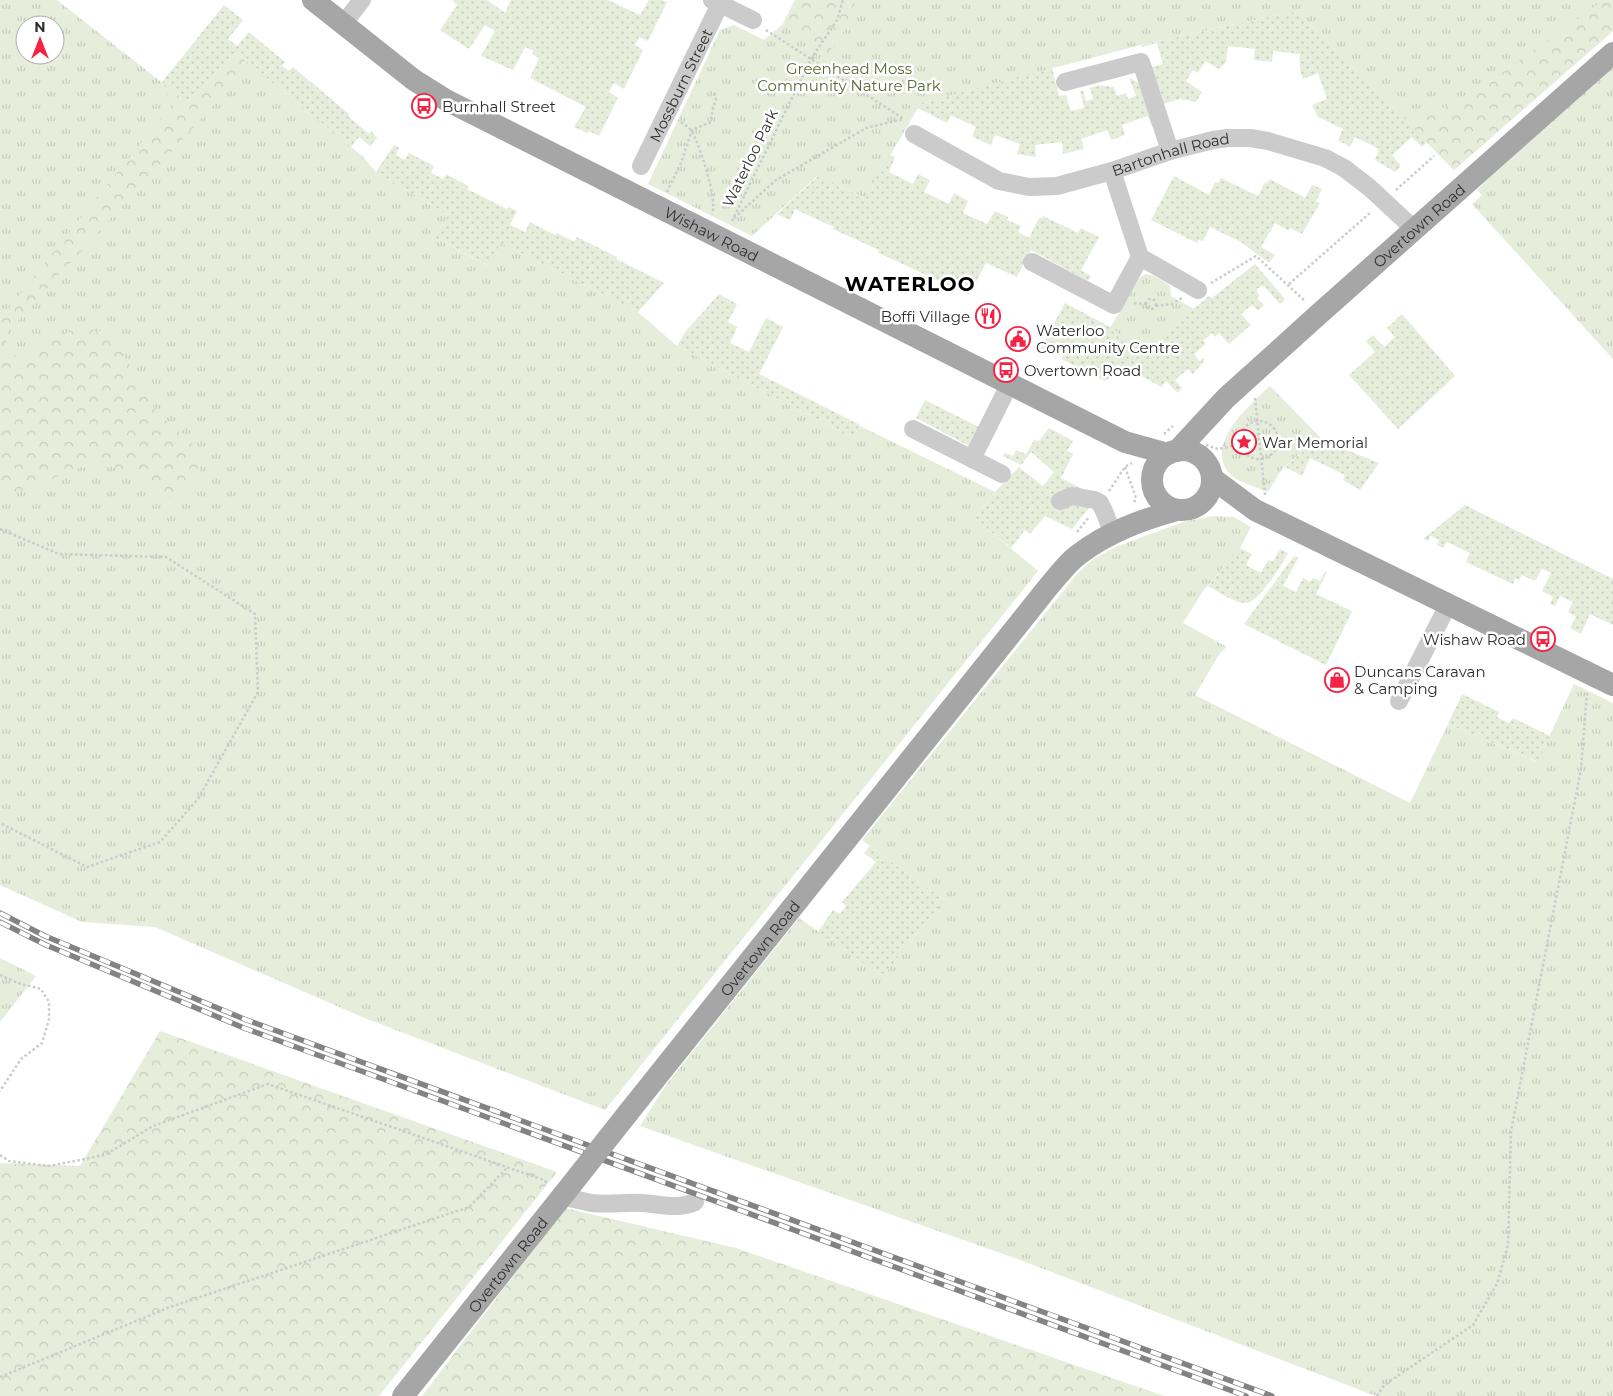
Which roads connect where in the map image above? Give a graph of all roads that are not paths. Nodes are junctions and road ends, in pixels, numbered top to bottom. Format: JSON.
{"nodes":[{"id":1,"x":313,"y":0,"type":"edge"},
{"id":2,"x":362,"y":0,"type":"edge"},
{"id":3,"x":716,"y":2,"type":"edge"},
{"id":4,"x":753,"y":20,"type":"road end"},
{"id":5,"x":343,"y":24,"type":"junction"},
{"id":6,"x":1613,"y":53,"type":"edge"},
{"id":7,"x":1065,"y":82,"type":"dead end"},
{"id":8,"x":914,"y":134,"type":"dead end"},
{"id":9,"x":1170,"y":151,"type":"junction"},
{"id":10,"x":641,"y":166,"type":"dead end"},
{"id":11,"x":1112,"y":171,"type":"junction"},
{"id":12,"x":1414,"y":229,"type":"junction"},
{"id":13,"x":1140,"y":257,"type":"junction"},
{"id":14,"x":1032,"y":262,"type":"dead end"},
{"id":15,"x":1198,"y":290,"type":"road end"},
{"id":16,"x":1010,"y":384,"type":"junction"},
{"id":17,"x":1226,"y":398,"type":"junction"},
{"id":18,"x":913,"y":429,"type":"dead end"},
{"id":19,"x":1147,"y":454,"type":"junction"},
{"id":20,"x":972,"y":459,"type":"junction"},
{"id":21,"x":1208,"y":469,"type":"junction"},
{"id":22,"x":1002,"y":474,"type":"dead end"},
{"id":23,"x":1153,"y":486,"type":"junction"},
{"id":24,"x":1060,"y":501,"type":"dead end"},
{"id":25,"x":1202,"y":503,"type":"junction"},
{"id":26,"x":1177,"y":510,"type":"junction"},
{"id":27,"x":1261,"y":513,"type":"junction"},
{"id":28,"x":1134,"y":515,"type":"junction"},
{"id":29,"x":1112,"y":533,"type":"junction"},
{"id":30,"x":1448,"y":605,"type":"junction"},
{"id":31,"x":1613,"y":685,"type":"edge"},
{"id":32,"x":1399,"y":701,"type":"dead end"},
{"id":33,"x":562,"y":1195,"type":"junction"},
{"id":34,"x":695,"y":1202,"type":"dead end"},
{"id":35,"x":403,"y":1396,"type":"edge"}],
"edges":[{"from":1,"to":5,"type":"main road","name":"Wishaw Road"},
{"from":2,"to":5,"type":"street"},
{"from":3,"to":4,"type":"street"},
{"from":3,"to":10,"type":"street","name":"Mossburn Street"},
{"from":5,"to":16,"type":"main road","name":"Wishaw Road"},
{"from":6,"to":12,"type":"main road","name":"Overtown Road"},
{"from":7,"to":9,"type":"street"},
{"from":8,"to":11,"type":"street","name":"Bartonhall Road"},
{"from":9,"to":11,"type":"street","name":"Bartonhall Road"},
{"from":9,"to":12,"type":"street","name":"Bartonhall Road"},
{"from":11,"to":13,"type":"street"},
{"from":12,"to":17,"type":"main road","name":"Overtown Road"},
{"from":13,"to":14,"type":"street"},
{"from":13,"to":15,"type":"street"},
{"from":16,"to":19,"type":"main road","name":"Wishaw Road"},
{"from":16,"to":20,"type":"street"},
{"from":17,"to":19,"type":"main road","name":"Overtown Road"},
{"from":17,"to":21,"type":"main road","name":"Overtown Road"},
{"from":18,"to":20,"type":"street"},
{"from":19,"to":21,"type":"main road","name":"Wishaw Road"},
{"from":19,"to":23,"type":"main road","name":"Overtown Road"},
{"from":20,"to":22,"type":"street"},
{"from":21,"to":25,"type":"main road","name":"Overtown Road"},
{"from":21,"to":27,"type":"main road"},
{"from":23,"to":26,"type":"main road"},
{"from":23,"to":28,"type":"main road"},
{"from":24,"to":29,"type":"street"},
{"from":25,"to":26,"type":"main road","name":"Overtown Road"},
{"from":25,"to":27,"type":"main road"},
{"from":26,"to":28,"type":"main road","name":"Overtown Road"},
{"from":27,"to":30,"type":"main road"},
{"from":28,"to":29,"type":"main road","name":"Overtown Road"},
{"from":29,"to":33,"type":"main road","name":"Overtown Road","bridge":true},
{"from":30,"to":31,"type":"main road"},
{"from":30,"to":32,"type":"street"},
{"from":33,"to":34,"type":"street"},
{"from":33,"to":35,"type":"main road","name":"Overtown Road"}]}
